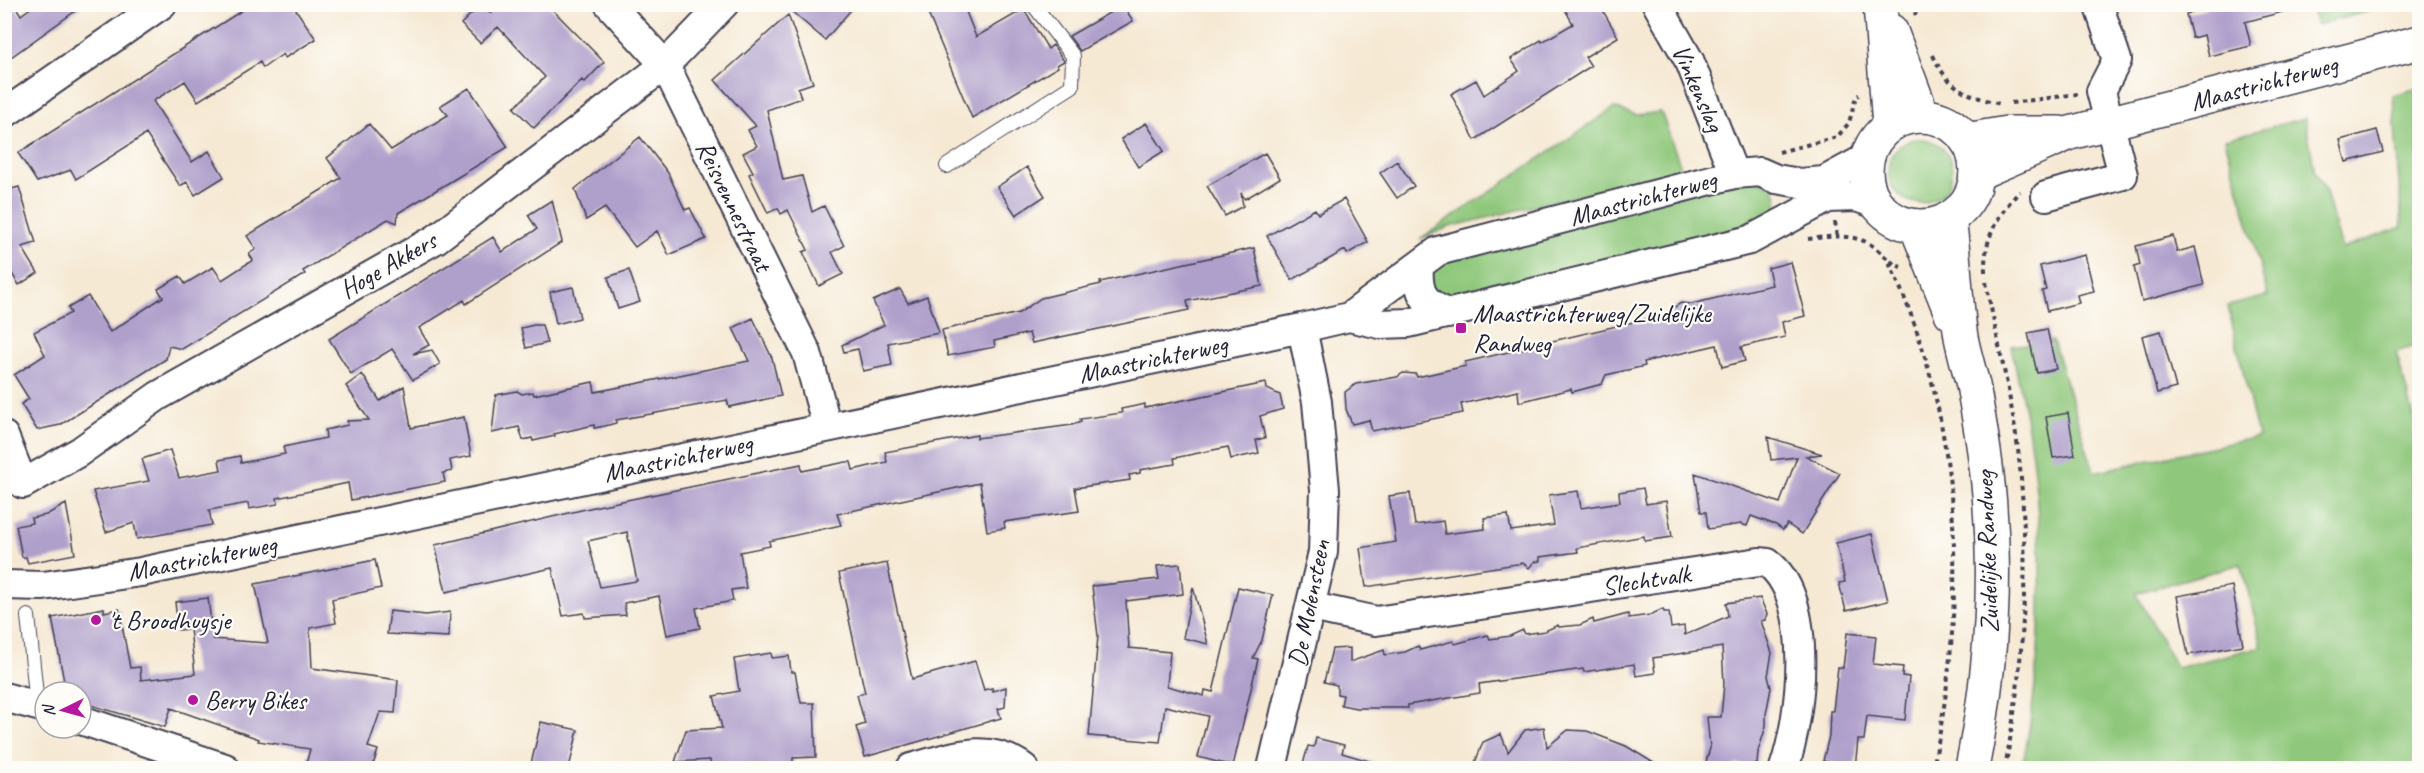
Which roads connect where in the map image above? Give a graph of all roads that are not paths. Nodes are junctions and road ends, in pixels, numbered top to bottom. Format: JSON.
{"nodes":[{"id":1,"x":162,"y":4,"type":"edge"},
{"id":2,"x":609,"y":4,"type":"edge"},
{"id":3,"x":724,"y":4,"type":"edge"},
{"id":4,"x":1032,"y":4,"type":"edge"},
{"id":5,"x":1657,"y":4,"type":"edge"},
{"id":6,"x":1881,"y":4,"type":"edge"},
{"id":7,"x":2098,"y":4,"type":"edge"},
{"id":8,"x":2420,"y":42,"type":"edge"},
{"id":9,"x":665,"y":65,"type":"junction"},
{"id":10,"x":4,"y":114,"type":"edge"},
{"id":11,"x":1923,"y":116,"type":"junction"},
{"id":12,"x":2109,"y":123,"type":"junction"},
{"id":13,"x":1889,"y":126,"type":"junction"},
{"id":14,"x":2070,"y":133,"type":"junction"},
{"id":15,"x":1966,"y":140,"type":"junction"},
{"id":16,"x":1868,"y":157,"type":"junction"},
{"id":17,"x":947,"y":166,"type":"dead end"},
{"id":18,"x":1734,"y":174,"type":"junction"},
{"id":19,"x":1976,"y":174,"type":"junction"},
{"id":20,"x":1776,"y":179,"type":"junction"},
{"id":21,"x":2033,"y":193,"type":"road end"},
{"id":22,"x":1876,"y":204,"type":"junction"},
{"id":23,"x":1948,"y":219,"type":"junction"},
{"id":24,"x":1785,"y":221,"type":"junction"},
{"id":25,"x":1916,"y":226,"type":"junction"},
{"id":26,"x":1419,"y":265,"type":"junction"},
{"id":27,"x":1448,"y":314,"type":"junction"},
{"id":28,"x":1349,"y":317,"type":"junction"},
{"id":29,"x":1302,"y":328,"type":"junction"},
{"id":30,"x":1961,"y":336,"type":"junction"},
{"id":31,"x":827,"y":427,"type":"junction"},
{"id":32,"x":4,"y":436,"type":"edge"},
{"id":33,"x":4,"y":585,"type":"edge"},
{"id":34,"x":1312,"y":607,"type":"junction"},
{"id":35,"x":28,"y":616,"type":"dead end"},
{"id":36,"x":37,"y":680,"type":"edge"},
{"id":37,"x":4,"y":697,"type":"edge"},
{"id":38,"x":33,"y":705,"type":"edge"},
{"id":39,"x":93,"y":724,"type":"edge"},
{"id":40,"x":225,"y":768,"type":"edge"},
{"id":41,"x":911,"y":768,"type":"edge"},
{"id":42,"x":1024,"y":768,"type":"edge"},
{"id":43,"x":1272,"y":768,"type":"edge"},
{"id":44,"x":1784,"y":768,"type":"edge"},
{"id":45,"x":1972,"y":768,"type":"edge"}],
"edges":[{"from":1,"to":10,"type":"street"},
{"from":2,"to":9,"type":"street","name":"Reisvennestraat"},
{"from":3,"to":9,"type":"street","name":"Hoge Akkers"},
{"from":4,"to":17,"type":"lane"},
{"from":5,"to":18,"type":"street","name":"Vinkenslag"},
{"from":6,"to":11,"type":"main road"},
{"from":6,"to":13,"type":"main road"},
{"from":7,"to":12,"type":"street"},
{"from":8,"to":12,"type":"main road","name":"Maastrichterweg"},
{"from":9,"to":31,"type":"street","name":"Reisvennestraat"},
{"from":9,"to":32,"type":"street","name":"Hoge Akkers"},
{"from":11,"to":13,"type":"main road"},
{"from":11,"to":15,"type":"main road"},
{"from":12,"to":14,"type":"main road","name":"Maastrichterweg"},
{"from":12,"to":21,"type":"street"},
{"from":13,"to":16,"type":"main road"},
{"from":14,"to":15,"type":"main road","name":"Maastrichterweg"},
{"from":14,"to":19,"type":"main road","name":"Maastrichterweg"},
{"from":15,"to":19,"type":"main road"},
{"from":16,"to":20,"type":"street","name":"Maastrichterweg"},
{"from":16,"to":22,"type":"main road"},
{"from":18,"to":20,"type":"street","name":"Maastrichterweg"},
{"from":18,"to":26,"type":"street","name":"Maastrichterweg"},
{"from":19,"to":23,"type":"main road"},
{"from":20,"to":24,"type":"street"},
{"from":22,"to":24,"type":"street","name":"Maastrichterweg"},
{"from":22,"to":25,"type":"main road"},
{"from":23,"to":25,"type":"main road"},
{"from":23,"to":30,"type":"main road","name":"Zuidelijke Randweg"},
{"from":24,"to":27,"type":"street","name":"Maastrichterweg"},
{"from":25,"to":30,"type":"main road","name":"Zuidelijke Randweg"},
{"from":26,"to":27,"type":"street"},
{"from":26,"to":28,"type":"street","name":"Maastrichterweg"},
{"from":27,"to":28,"type":"street","name":"Maastrichterweg"},
{"from":28,"to":29,"type":"street","name":"Maastrichterweg"},
{"from":29,"to":31,"type":"street","name":"Maastrichterweg"},
{"from":29,"to":34,"type":"street","name":"De Molensteen"},
{"from":30,"to":45,"type":"main road","name":"Zuidelijke Randweg"},
{"from":31,"to":33,"type":"street","name":"Maastrichterweg"},
{"from":34,"to":43,"type":"street","name":"De Molensteen"},
{"from":34,"to":44,"type":"street","name":"Slechtvalk"},
{"from":35,"to":36,"type":"lane"},
{"from":37,"to":38,"type":"street"},
{"from":39,"to":40,"type":"street"},
{"from":41,"to":42,"type":"street"}]}
